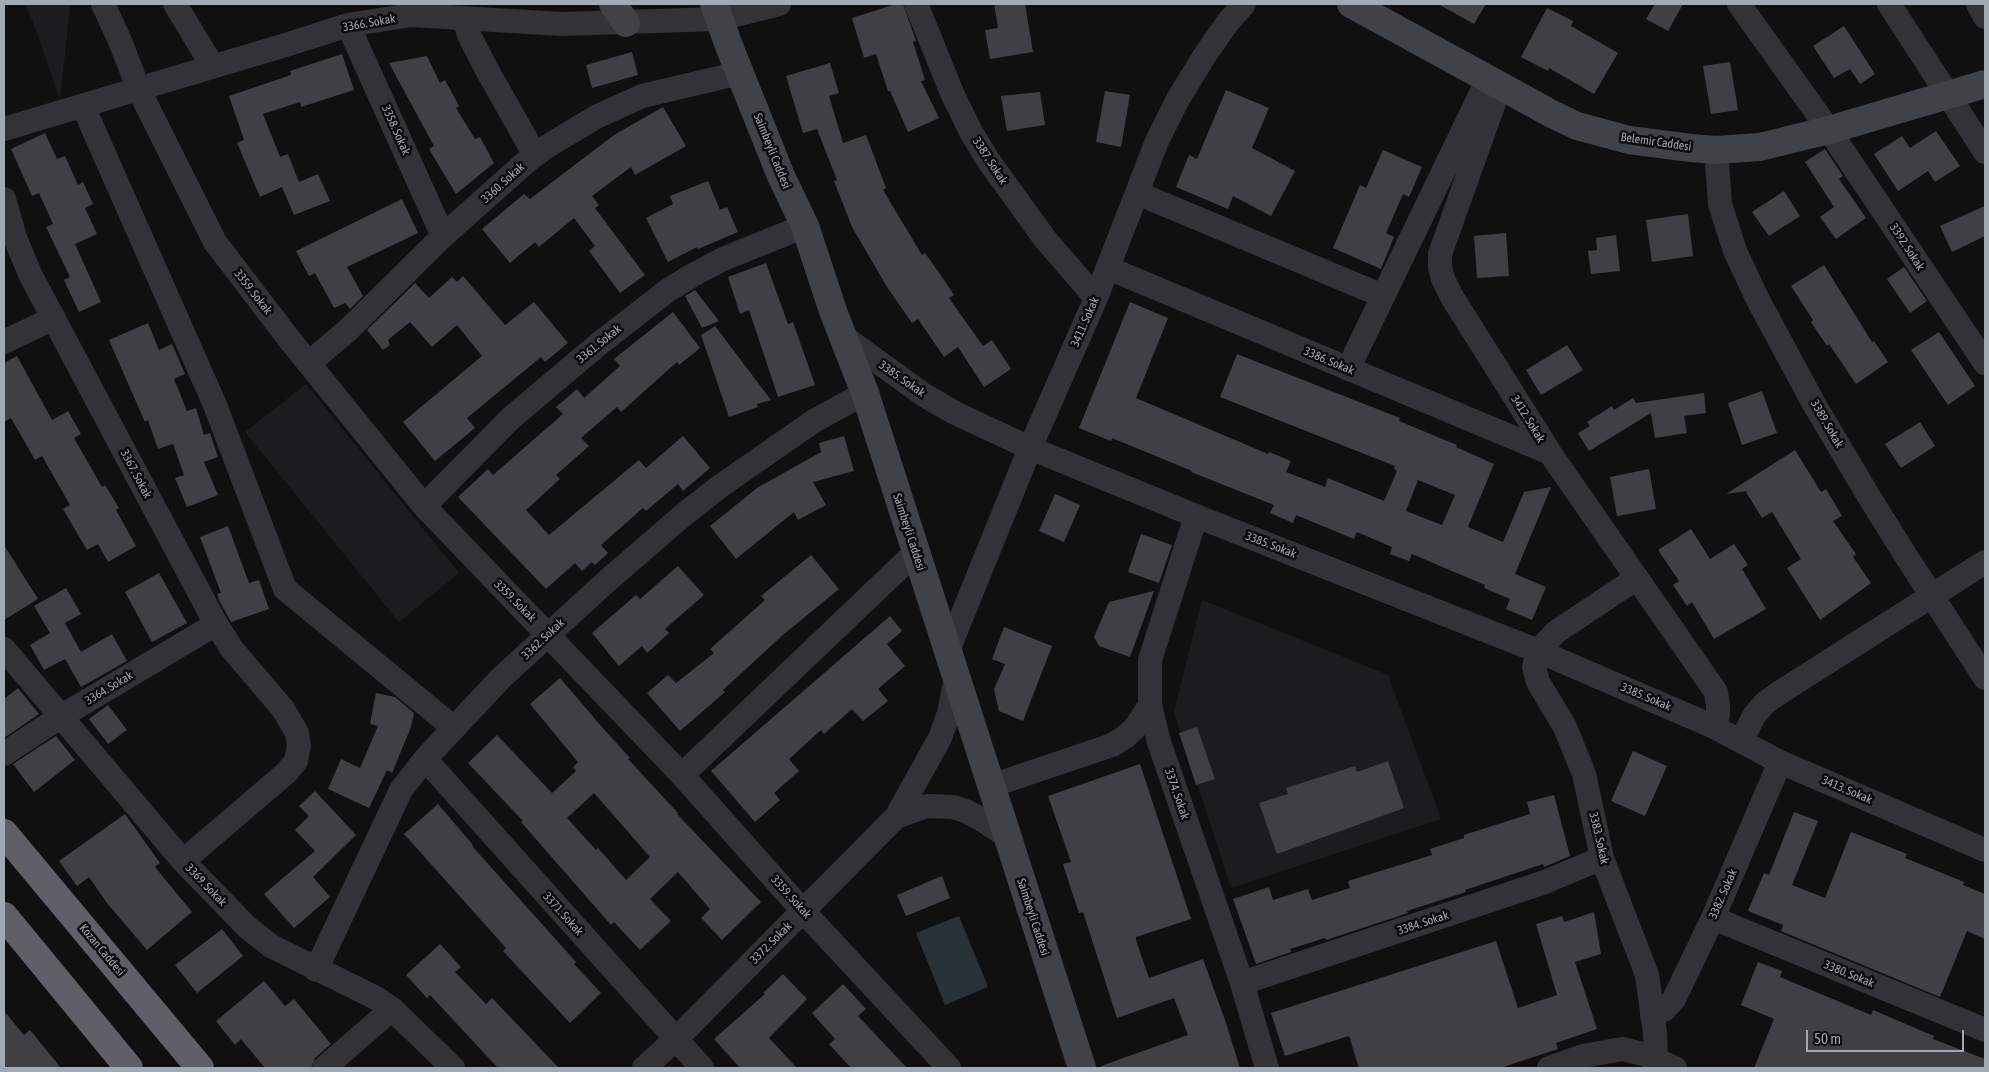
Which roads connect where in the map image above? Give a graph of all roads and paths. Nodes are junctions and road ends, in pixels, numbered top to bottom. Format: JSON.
{"nodes":[{"id":1,"x":103,"y":4,"type":"edge"},
{"id":2,"x":176,"y":4,"type":"edge"},
{"id":3,"x":779,"y":4,"type":"edge"},
{"id":4,"x":916,"y":4,"type":"edge"},
{"id":5,"x":1244,"y":4,"type":"edge"},
{"id":6,"x":1351,"y":4,"type":"edge"},
{"id":7,"x":1739,"y":4,"type":"edge"},
{"id":8,"x":1889,"y":4,"type":"edge"},
{"id":9,"x":1978,"y":4,"type":"edge"},
{"id":10,"x":407,"y":10,"type":"edge"},
{"id":11,"x":716,"y":11,"type":"edge"},
{"id":12,"x":620,"y":13,"type":"edge"},
{"id":13,"x":1985,"y":17,"type":"edge"},
{"id":14,"x":464,"y":18,"type":"junction"},
{"id":15,"x":348,"y":24,"type":"junction"},
{"id":16,"x":213,"y":67,"type":"junction"},
{"id":17,"x":740,"y":73,"type":"junction"},
{"id":18,"x":1494,"y":83,"type":"junction"},
{"id":19,"x":1985,"y":84,"type":"edge"},
{"id":20,"x":139,"y":90,"type":"junction"},
{"id":21,"x":1949,"y":94,"type":"junction"},
{"id":22,"x":83,"y":106,"type":"junction"},
{"id":23,"x":4,"y":130,"type":"edge"},
{"id":24,"x":1830,"y":130,"type":"junction"},
{"id":25,"x":1716,"y":150,"type":"junction"},
{"id":26,"x":1985,"y":152,"type":"edge"},
{"id":27,"x":535,"y":155,"type":"junction"},
{"id":28,"x":1137,"y":193,"type":"junction"},
{"id":29,"x":4,"y":200,"type":"edge"},
{"id":30,"x":805,"y":226,"type":"junction"},
{"id":31,"x":443,"y":236,"type":"junction"},
{"id":32,"x":1108,"y":268,"type":"junction"},
{"id":33,"x":1383,"y":296,"type":"junction"},
{"id":34,"x":1096,"y":298,"type":"junction"},
{"id":35,"x":54,"y":318,"type":"junction"},
{"id":36,"x":844,"y":337,"type":"junction"},
{"id":37,"x":4,"y":342,"type":"edge"},
{"id":38,"x":309,"y":363,"type":"junction"},
{"id":39,"x":1985,"y":363,"type":"edge"},
{"id":40,"x":1348,"y":368,"type":"junction"},
{"id":41,"x":865,"y":393,"type":"junction"},
{"id":42,"x":1030,"y":448,"type":"junction"},
{"id":43,"x":1550,"y":453,"type":"junction"},
{"id":44,"x":424,"y":506,"type":"junction"},
{"id":45,"x":1196,"y":516,"type":"junction"},
{"id":46,"x":916,"y":552,"type":"junction"},
{"id":47,"x":1985,"y":562,"type":"edge"},
{"id":48,"x":1637,"y":578,"type":"junction"},
{"id":49,"x":1930,"y":595,"type":"junction"},
{"id":50,"x":216,"y":624,"type":"junction"},
{"id":51,"x":548,"y":634,"type":"junction"},
{"id":52,"x":4,"y":649,"type":"edge"},
{"id":53,"x":1538,"y":651,"type":"junction"},
{"id":54,"x":947,"y":652,"type":"junction"},
{"id":55,"x":1985,"y":678,"type":"edge"},
{"id":56,"x":956,"y":679,"type":"junction"},
{"id":57,"x":1150,"y":705,"type":"junction"},
{"id":58,"x":60,"y":717,"type":"junction"},
{"id":59,"x":1712,"y":726,"type":"junction"},
{"id":60,"x":454,"y":728,"type":"junction"},
{"id":61,"x":1741,"y":741,"type":"junction"},
{"id":62,"x":4,"y":754,"type":"edge"},
{"id":63,"x":425,"y":759,"type":"junction"},
{"id":64,"x":1780,"y":762,"type":"junction"},
{"id":65,"x":682,"y":775,"type":"junction"},
{"id":66,"x":991,"y":786,"type":"junction"},
{"id":67,"x":896,"y":817,"type":"junction"},
{"id":68,"x":4,"y":833,"type":"edge"},
{"id":69,"x":1008,"y":837,"type":"junction"},
{"id":70,"x":1985,"y":850,"type":"edge"},
{"id":71,"x":1602,"y":858,"type":"junction"},
{"id":72,"x":183,"y":861,"type":"junction"},
{"id":73,"x":803,"y":911,"type":"junction"},
{"id":74,"x":1713,"y":918,"type":"junction"},
{"id":75,"x":5,"y":921,"type":"edge"},
{"id":76,"x":316,"y":970,"type":"junction"},
{"id":77,"x":1242,"y":983,"type":"junction"},
{"id":78,"x":392,"y":1009,"type":"junction"},
{"id":79,"x":1652,"y":1014,"type":"junction"},
{"id":80,"x":1985,"y":1030,"type":"edge"},
{"id":81,"x":676,"y":1039,"type":"junction"},
{"id":82,"x":1623,"y":1059,"type":"edge"},
{"id":83,"x":1666,"y":1064,"type":"edge"},
{"id":84,"x":129,"y":1068,"type":"edge"},
{"id":85,"x":200,"y":1068,"type":"edge"},
{"id":86,"x":324,"y":1068,"type":"edge"},
{"id":87,"x":453,"y":1068,"type":"edge"},
{"id":88,"x":644,"y":1068,"type":"edge"},
{"id":89,"x":702,"y":1068,"type":"edge"},
{"id":90,"x":949,"y":1068,"type":"edge"},
{"id":91,"x":1082,"y":1068,"type":"edge"},
{"id":92,"x":1268,"y":1068,"type":"edge"},
{"id":93,"x":1549,"y":1068,"type":"edge"}],
"edges":[{"from":1,"to":20,"type":"street","name":"3359. Sokak"},
{"from":2,"to":16,"type":"street"},
{"from":3,"to":11,"type":"street","name":"3366. Sokak"},
{"from":4,"to":34,"type":"street","name":"3387. Sokak"},
{"from":5,"to":28,"type":"street","name":"3411. Sokak"},
{"from":6,"to":18,"type":"main road","name":"Belemir Caddesi"},
{"from":7,"to":24,"type":"street","name":"3392. Sokak"},
{"from":8,"to":21,"type":"street"},
{"from":9,"to":13,"type":"street"},
{"from":10,"to":14,"type":"street","name":"3366. Sokak"},
{"from":10,"to":15,"type":"street","name":"3366. Sokak"},
{"from":11,"to":12,"type":"street","name":"3366. Sokak"},
{"from":11,"to":17,"type":"main road","name":"Saimbeyli Caddesi"},
{"from":12,"to":14,"type":"street","name":"3366. Sokak"},
{"from":14,"to":27,"type":"street"},
{"from":15,"to":16,"type":"street","name":"3366. Sokak"},
{"from":15,"to":31,"type":"street","name":"3358. Sokak"},
{"from":16,"to":20,"type":"street","name":"3366. Sokak"},
{"from":17,"to":27,"type":"street","name":"3360. Sokak"},
{"from":17,"to":30,"type":"main road","name":"Saimbeyli Caddesi"},
{"from":18,"to":25,"type":"main road","name":"Belemir Caddesi"},
{"from":18,"to":33,"type":"street"},
{"from":18,"to":43,"type":"street","name":"3412. Sokak"},
{"from":19,"to":21,"type":"main road","name":"Belemir Caddesi"},
{"from":20,"to":22,"type":"street","name":"3366. Sokak"},
{"from":20,"to":38,"type":"street","name":"3359. Sokak"},
{"from":21,"to":24,"type":"main road","name":"Belemir Caddesi"},
{"from":21,"to":26,"type":"street"},
{"from":22,"to":23,"type":"street","name":"3366. Sokak"},
{"from":22,"to":60,"type":"street"},
{"from":24,"to":25,"type":"main road","name":"Belemir Caddesi"},
{"from":24,"to":39,"type":"street","name":"3392. Sokak"},
{"from":25,"to":49,"type":"street","name":"3389. Sokak"},
{"from":27,"to":31,"type":"street","name":"3360. Sokak"},
{"from":28,"to":32,"type":"street","name":"3411. Sokak"},
{"from":28,"to":33,"type":"street"},
{"from":29,"to":35,"type":"street","name":"3367. Sokak"},
{"from":30,"to":36,"type":"main road","name":"Saimbeyli Caddesi"},
{"from":30,"to":44,"type":"street","name":"3361. Sokak"},
{"from":31,"to":38,"type":"street","name":"3360. Sokak"},
{"from":32,"to":34,"type":"street","name":"3411. Sokak"},
{"from":32,"to":40,"type":"street","name":"3386. Sokak"},
{"from":33,"to":40,"type":"street"},
{"from":34,"to":42,"type":"street","name":"3411. Sokak"},
{"from":35,"to":37,"type":"street"},
{"from":35,"to":50,"type":"street","name":"3367. Sokak"},
{"from":36,"to":41,"type":"main road","name":"Saimbeyli Caddesi"},
{"from":36,"to":42,"type":"street","name":"3385. Sokak"},
{"from":38,"to":44,"type":"street","name":"3359. Sokak"},
{"from":40,"to":43,"type":"street","name":"3386. Sokak"},
{"from":41,"to":46,"type":"main road","name":"Saimbeyli Caddesi"},
{"from":41,"to":51,"type":"street","name":"3362. Sokak"},
{"from":42,"to":45,"type":"street","name":"3385. Sokak"},
{"from":42,"to":54,"type":"street","name":"3411. Sokak"},
{"from":43,"to":48,"type":"street","name":"3412. Sokak"},
{"from":44,"to":51,"type":"street","name":"3359. Sokak"},
{"from":45,"to":53,"type":"street","name":"3385. Sokak"},
{"from":45,"to":57,"type":"street","name":"3374. Sokak"},
{"from":46,"to":54,"type":"main road","name":"Saimbeyli Caddesi"},
{"from":46,"to":65,"type":"street"},
{"from":47,"to":49,"type":"street"},
{"from":48,"to":53,"type":"street"},
{"from":48,"to":59,"type":"street","name":"3412. Sokak"},
{"from":49,"to":55,"type":"street","name":"3389. Sokak"},
{"from":49,"to":61,"type":"street"},
{"from":50,"to":58,"type":"street","name":"3364. Sokak"},
{"from":50,"to":72,"type":"street","name":"3367. Sokak"},
{"from":51,"to":60,"type":"street","name":"3362. Sokak"},
{"from":51,"to":65,"type":"street","name":"3359. Sokak"},
{"from":52,"to":58,"type":"street","name":"3369. Sokak"},
{"from":53,"to":59,"type":"street","name":"3385. Sokak"},
{"from":53,"to":71,"type":"street","name":"3383. Sokak"},
{"from":54,"to":56,"type":"main road","name":"Saimbeyli Caddesi"},
{"from":56,"to":66,"type":"main road","name":"Saimbeyli Caddesi"},
{"from":56,"to":67,"type":"street"},
{"from":57,"to":66,"type":"street"},
{"from":57,"to":77,"type":"street","name":"3374. Sokak"},
{"from":58,"to":62,"type":"street","name":"3364. Sokak"},
{"from":58,"to":72,"type":"street","name":"3369. Sokak"},
{"from":59,"to":61,"type":"street","name":"3413. Sokak"},
{"from":60,"to":63,"type":"street","name":"3362. Sokak"},
{"from":61,"to":64,"type":"street","name":"3413. Sokak"},
{"from":63,"to":76,"type":"street","name":"3362. Sokak"},
{"from":63,"to":81,"type":"street","name":"3371. Sokak"},
{"from":64,"to":70,"type":"street","name":"3413. Sokak"},
{"from":64,"to":74,"type":"street","name":"3382. Sokak"},
{"from":65,"to":73,"type":"street","name":"3359. Sokak"},
{"from":66,"to":69,"type":"main road","name":"Saimbeyli Caddesi"},
{"from":67,"to":69,"type":"street"},
{"from":67,"to":73,"type":"street","name":"3372. Sokak"},
{"from":68,"to":85,"type":"highway","name":"Kozan Caddesi"},
{"from":69,"to":91,"type":"main road","name":"Saimbeyli Caddesi"},
{"from":71,"to":77,"type":"street","name":"3384. Sokak"},
{"from":71,"to":79,"type":"street","name":"3383. Sokak"},
{"from":72,"to":76,"type":"street","name":"3369. Sokak"},
{"from":73,"to":81,"type":"street","name":"3372. Sokak"},
{"from":73,"to":90,"type":"street","name":"3359. Sokak"},
{"from":74,"to":79,"type":"street","name":"3382. Sokak"},
{"from":74,"to":80,"type":"street","name":"3380. Sokak"},
{"from":75,"to":84,"type":"highway"},
{"from":76,"to":78,"type":"street","name":"3369. Sokak"},
{"from":77,"to":92,"type":"street","name":"3374. Sokak"},
{"from":78,"to":86,"type":"street"},
{"from":78,"to":87,"type":"street","name":"3369. Sokak"},
{"from":79,"to":83,"type":"street","name":"3383. Sokak"},
{"from":81,"to":88,"type":"street","name":"3372. Sokak"},
{"from":81,"to":89,"type":"street","name":"3371. Sokak"},
{"from":82,"to":83,"type":"street"},
{"from":82,"to":93,"type":"street"}]}
